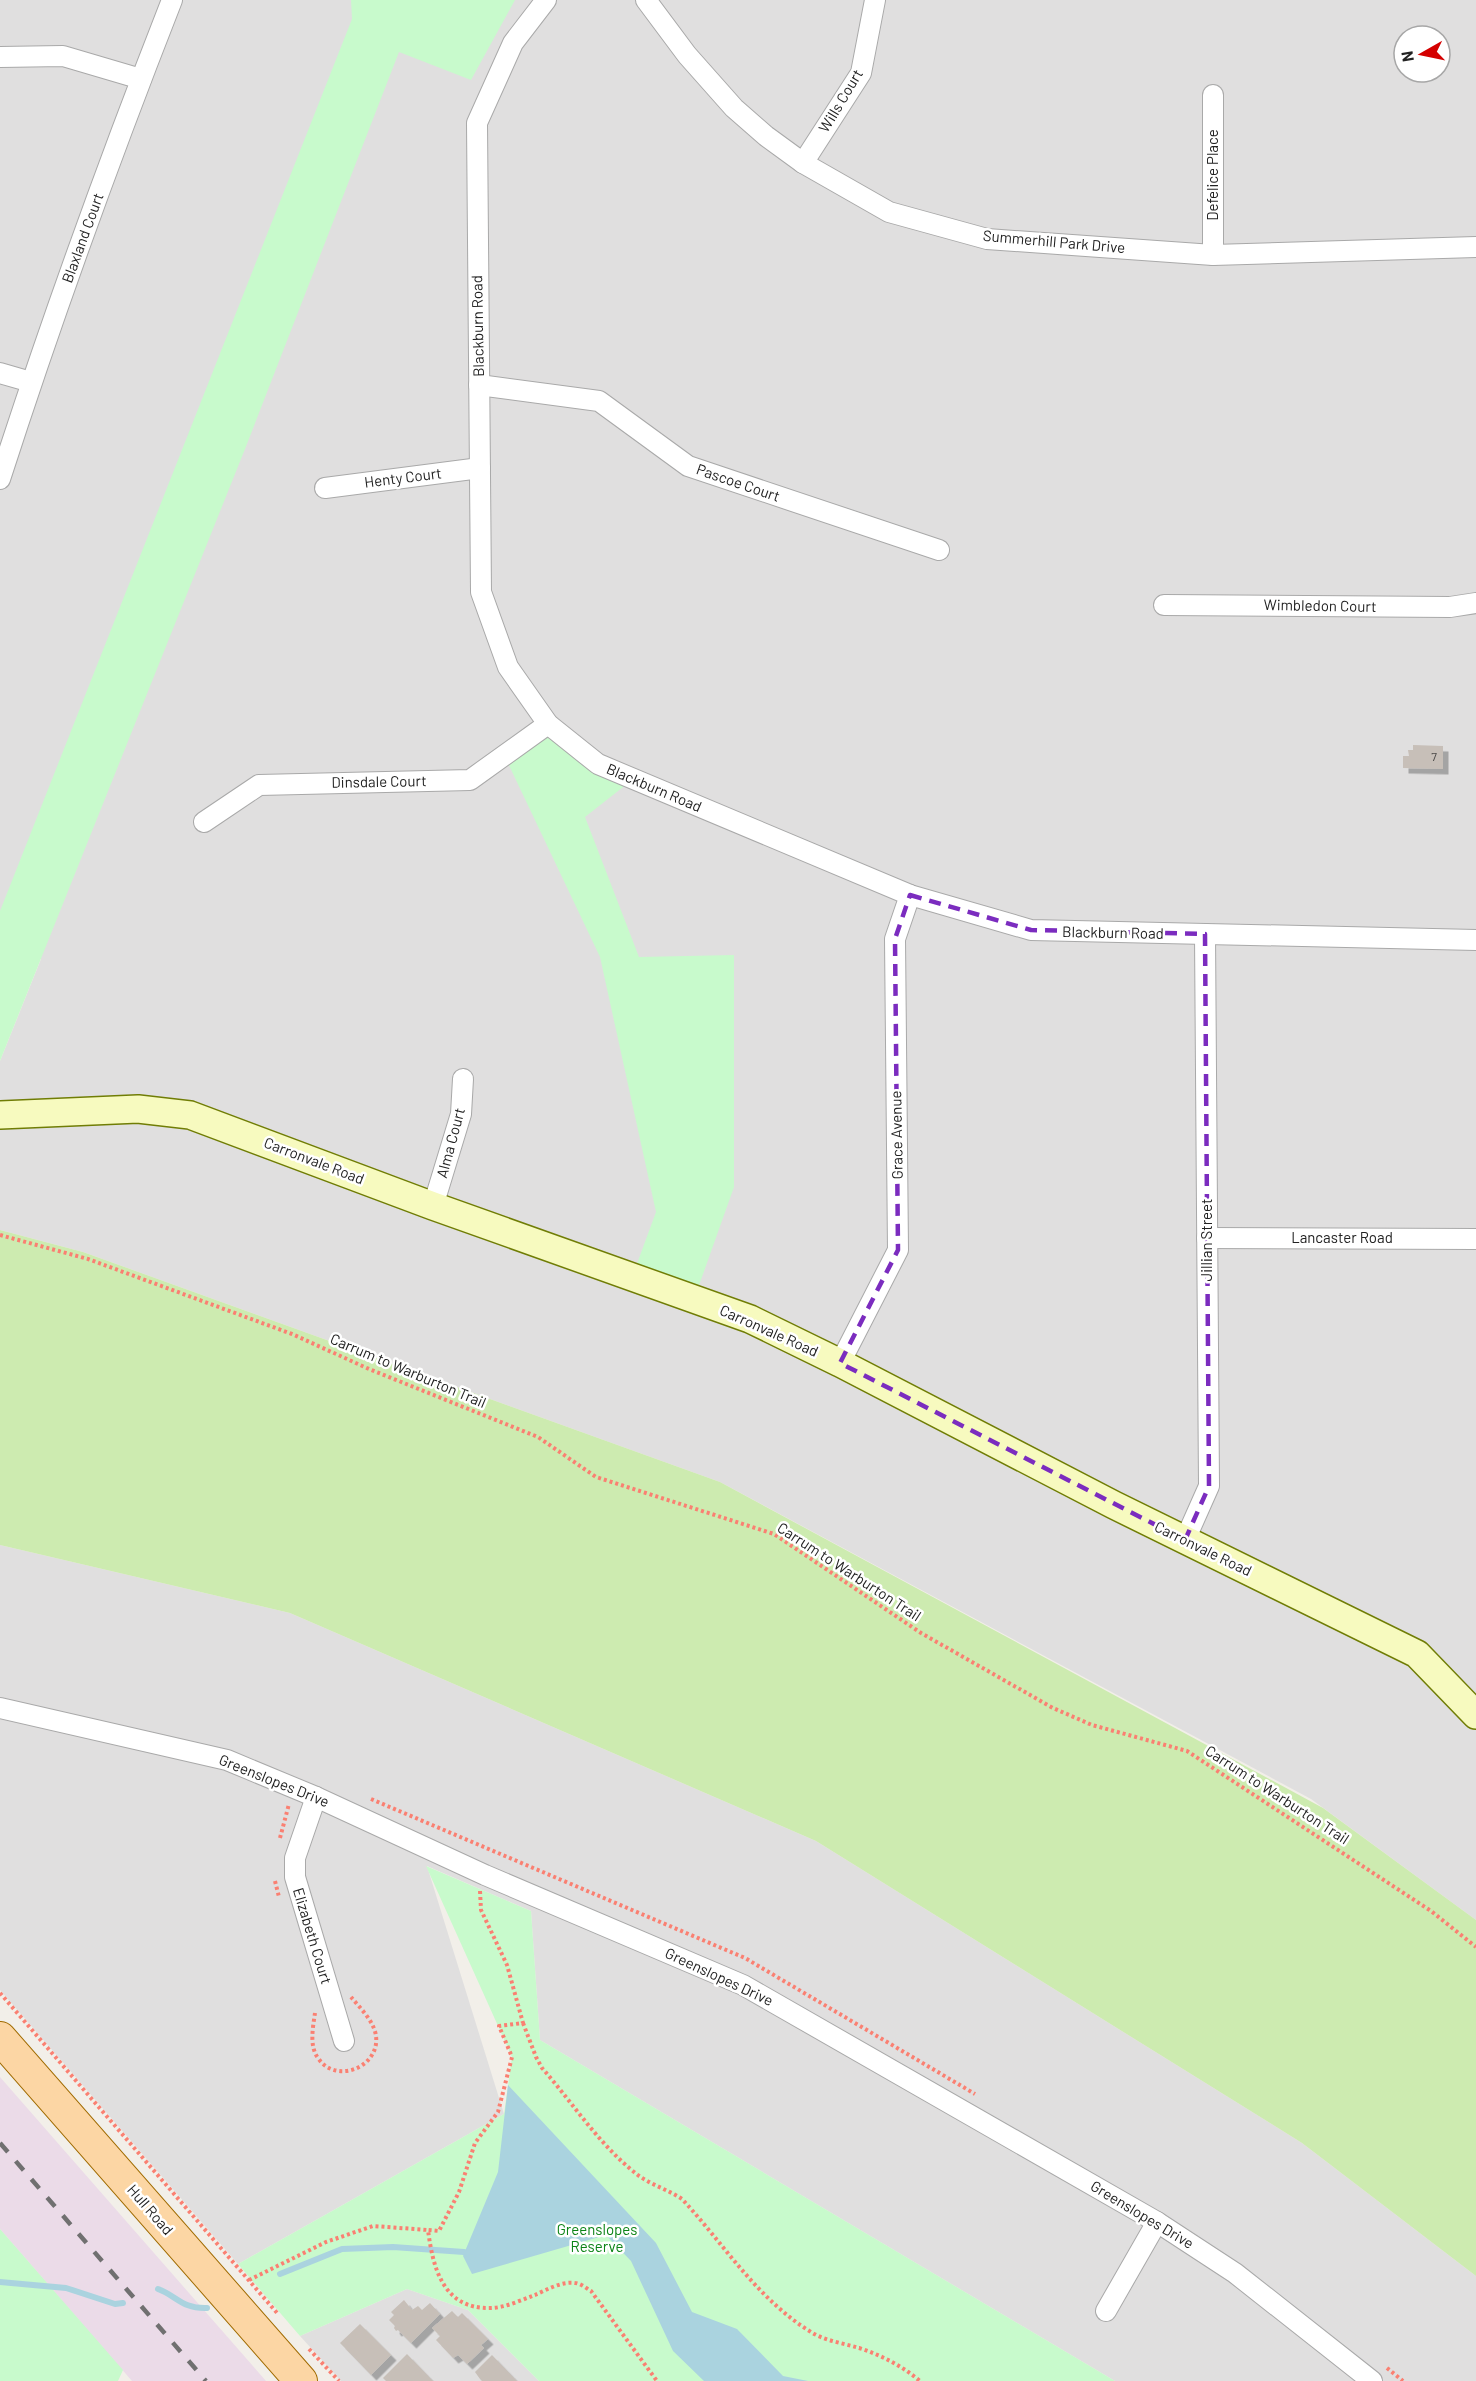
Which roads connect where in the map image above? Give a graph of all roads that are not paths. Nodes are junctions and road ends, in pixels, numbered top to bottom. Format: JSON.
{"nodes":[{"id":1,"x":172,"y":0,"type":"edge"},
{"id":2,"x":546,"y":0,"type":"edge"},
{"id":3,"x":646,"y":0,"type":"edge"},
{"id":4,"x":875,"y":0,"type":"edge"},
{"id":5,"x":0,"y":57,"type":"edge"},
{"id":6,"x":141,"y":79,"type":"junction"},
{"id":7,"x":1213,"y":95,"type":"dead end"},
{"id":8,"x":803,"y":163,"type":"junction"},
{"id":9,"x":1476,"y":247,"type":"edge"},
{"id":10,"x":1213,"y":255,"type":"junction"},
{"id":11,"x":0,"y":373,"type":"edge"},
{"id":12,"x":31,"y":382,"type":"junction"},
{"id":13,"x":479,"y":385,"type":"junction"},
{"id":14,"x":480,"y":468,"type":"junction"},
{"id":15,"x":0,"y":479,"type":"edge"},
{"id":16,"x":325,"y":488,"type":"dead end"},
{"id":17,"x":939,"y":550,"type":"dead end"},
{"id":18,"x":1476,"y":603,"type":"edge"},
{"id":19,"x":1164,"y":604,"type":"dead end"},
{"id":20,"x":548,"y":724,"type":"junction"},
{"id":21,"x":204,"y":822,"type":"dead end"},
{"id":22,"x":910,"y":895,"type":"junction"},
{"id":23,"x":1205,"y":934,"type":"junction"},
{"id":24,"x":1476,"y":940,"type":"edge"},
{"id":25,"x":463,"y":1079,"type":"dead end"},
{"id":26,"x":0,"y":1115,"type":"edge"},
{"id":27,"x":433,"y":1206,"type":"junction"},
{"id":28,"x":1207,"y":1238,"type":"junction"},
{"id":29,"x":1476,"y":1239,"type":"edge"},
{"id":30,"x":840,"y":1363,"type":"junction"},
{"id":31,"x":1185,"y":1540,"type":"junction"},
{"id":32,"x":0,"y":1708,"type":"edge"},
{"id":33,"x":1476,"y":1715,"type":"edge"},
{"id":34,"x":316,"y":1797,"type":"junction"},
{"id":35,"x":0,"y":2038,"type":"edge"},
{"id":36,"x":344,"y":2041,"type":"dead end"},
{"id":37,"x":1157,"y":2222,"type":"junction"},
{"id":38,"x":1106,"y":2311,"type":"dead end"},
{"id":39,"x":301,"y":2381,"type":"edge"},
{"id":40,"x":1372,"y":2381,"type":"edge"}],
"edges":[{"from":1,"to":6,"type":"street","name":"Blaxland Court"},
{"from":2,"to":13,"type":"street","name":"Blackburn Road"},
{"from":3,"to":8,"type":"street","name":"Summerhill Park Drive"},
{"from":4,"to":8,"type":"street","name":"Wills Court"},
{"from":5,"to":6,"type":"street"},
{"from":6,"to":12,"type":"street","name":"Blaxland Court"},
{"from":7,"to":10,"type":"street","name":"Defelice Place"},
{"from":8,"to":10,"type":"street","name":"Summerhill Park Drive"},
{"from":9,"to":10,"type":"street","name":"Summerhill Park Drive"},
{"from":11,"to":12,"type":"street"},
{"from":12,"to":15,"type":"street","name":"Blaxland Court"},
{"from":13,"to":14,"type":"street","name":"Blackburn Road"},
{"from":13,"to":17,"type":"street","name":"Pascoe Court"},
{"from":14,"to":16,"type":"street","name":"Henty Court"},
{"from":14,"to":20,"type":"street","name":"Blackburn Road"},
{"from":18,"to":19,"type":"street","name":"Wimbledon Court"},
{"from":20,"to":21,"type":"street","name":"Dinsdale Court"},
{"from":20,"to":22,"type":"street","name":"Blackburn Road"},
{"from":22,"to":23,"type":"street","name":"Blackburn Road"},
{"from":22,"to":30,"type":"street","name":"Grace Avenue"},
{"from":23,"to":24,"type":"street","name":"Blackburn Road"},
{"from":23,"to":28,"type":"street","name":"Jillian Street"},
{"from":25,"to":27,"type":"street","name":"Alma Court"},
{"from":26,"to":27,"type":"street","name":"Carronvale Road"},
{"from":27,"to":30,"type":"street","name":"Carronvale Road"},
{"from":28,"to":29,"type":"street","name":"Lancaster Road"},
{"from":28,"to":31,"type":"street","name":"Jillian Street"},
{"from":30,"to":31,"type":"street","name":"Carronvale Road"},
{"from":31,"to":33,"type":"street","name":"Carronvale Road"},
{"from":32,"to":34,"type":"street","name":"Greenslopes Drive"},
{"from":34,"to":36,"type":"street","name":"Elizabeth Court"},
{"from":34,"to":37,"type":"street","name":"Greenslopes Drive"},
{"from":35,"to":39,"type":"main road","name":"Hull Road"},
{"from":37,"to":38,"type":"street"},
{"from":37,"to":40,"type":"street","name":"Greenslopes Drive"}]}
